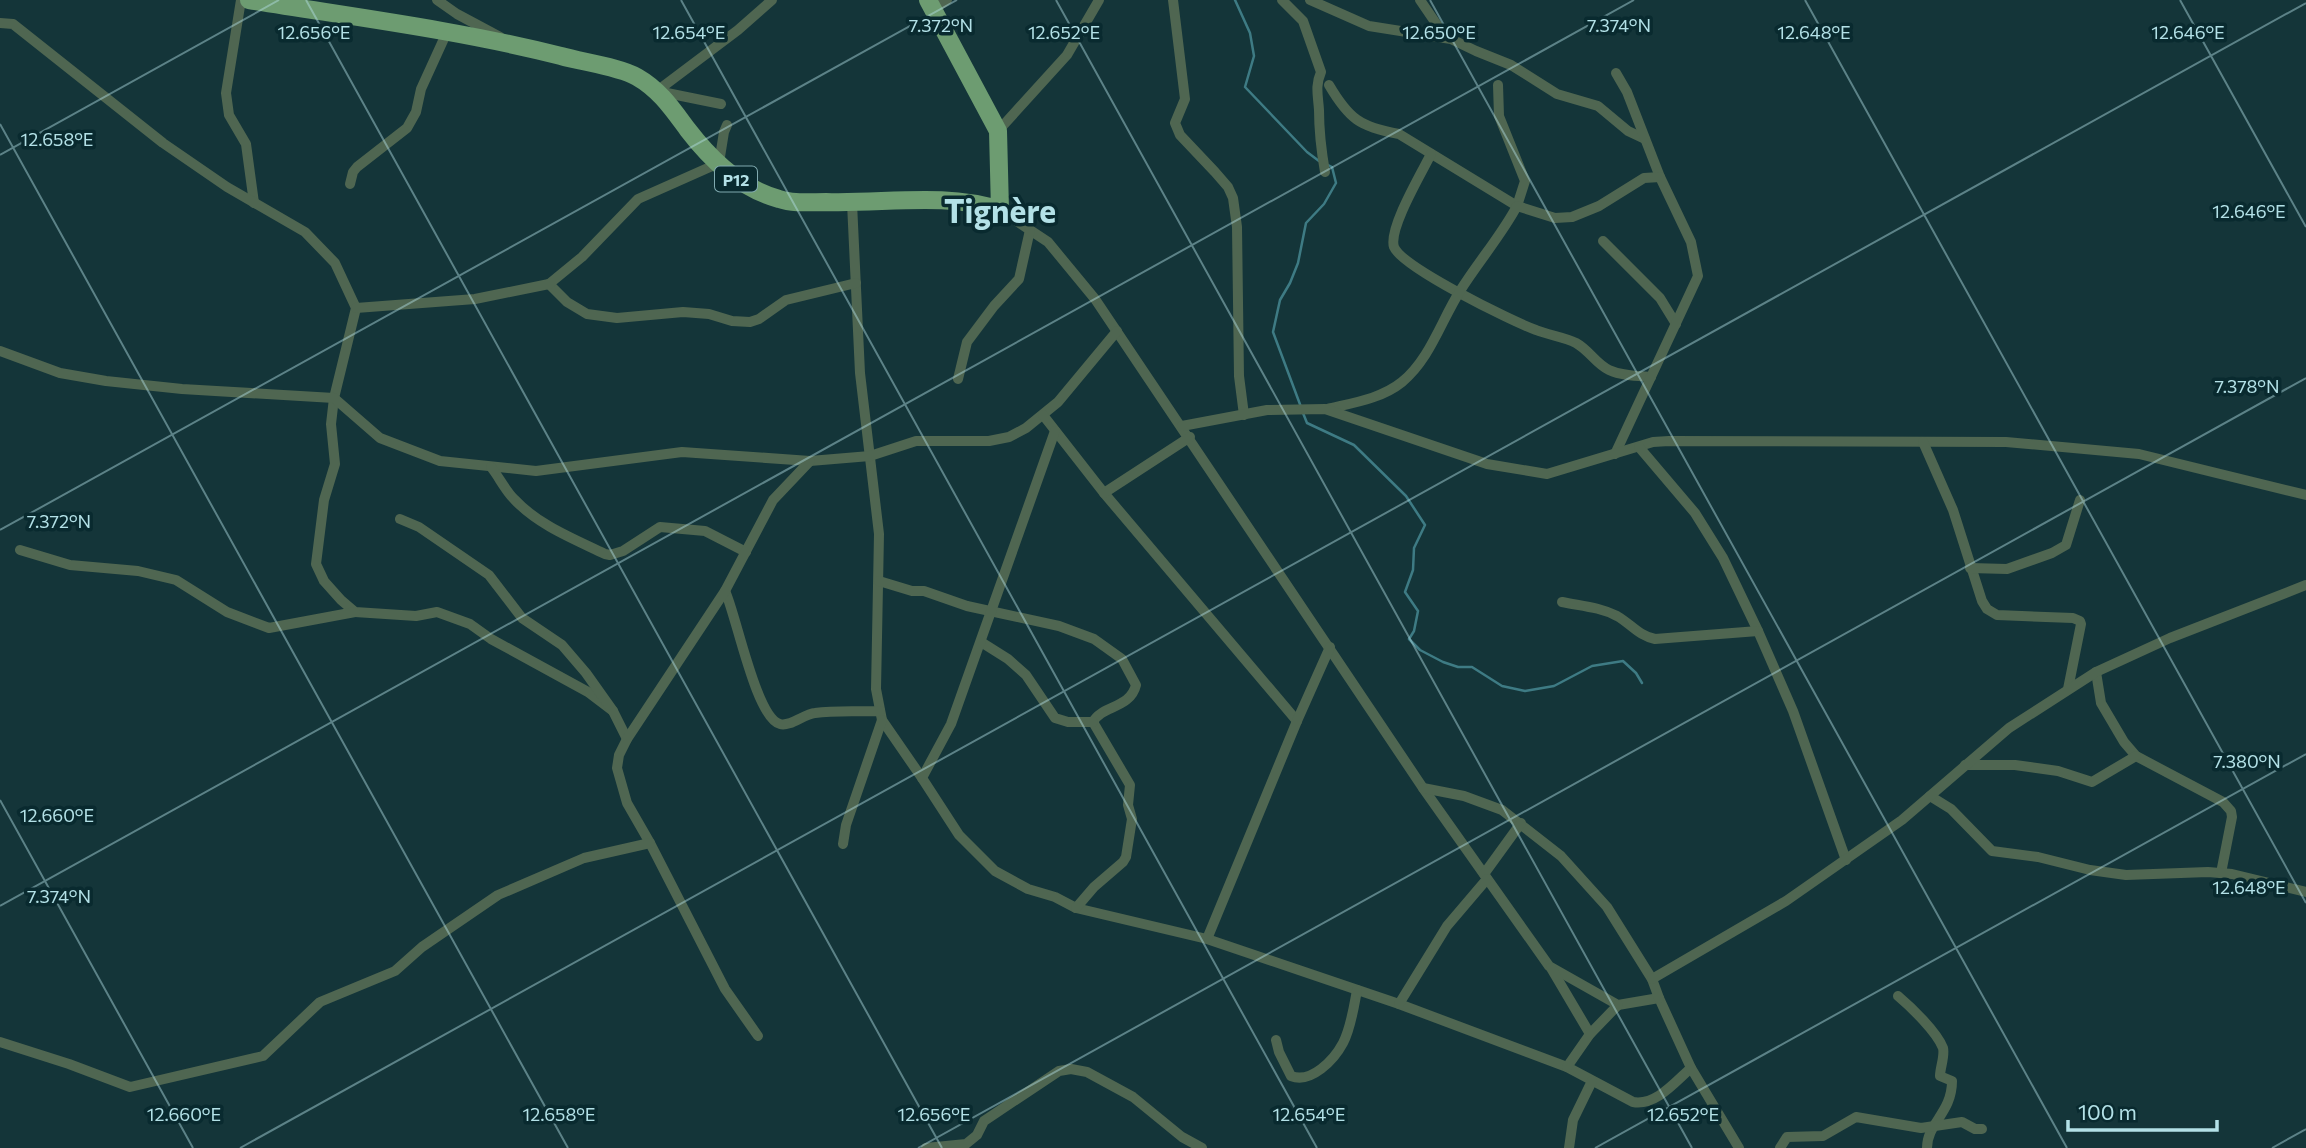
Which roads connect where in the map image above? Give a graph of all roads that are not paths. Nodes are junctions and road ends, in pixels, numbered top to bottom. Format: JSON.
{"nodes":[{"id":1,"x":241,"y":0,"type":"edge"},
{"id":2,"x":249,"y":0,"type":"edge"},
{"id":3,"x":437,"y":0,"type":"edge"},
{"id":4,"x":458,"y":0,"type":"edge"},
{"id":5,"x":772,"y":0,"type":"edge"},
{"id":6,"x":1099,"y":0,"type":"edge"},
{"id":7,"x":1173,"y":0,"type":"edge"},
{"id":8,"x":1282,"y":0,"type":"edge"},
{"id":9,"x":1310,"y":0,"type":"edge"},
{"id":10,"x":1332,"y":0,"type":"edge"},
{"id":11,"x":1420,"y":0,"type":"edge"},
{"id":12,"x":936,"y":3,"type":"edge"},
{"id":13,"x":301,"y":4,"type":"edge"},
{"id":14,"x":1338,"y":12,"type":"junction"},
{"id":15,"x":457,"y":14,"type":"junction"},
{"id":16,"x":0,"y":23,"type":"edge"},
{"id":17,"x":447,"y":32,"type":"junction"},
{"id":18,"x":1447,"y":38,"type":"junction"},
{"id":19,"x":515,"y":45,"type":"junction"},
{"id":20,"x":1616,"y":73,"type":"dead end"},
{"id":21,"x":1329,"y":85,"type":"dead end"},
{"id":22,"x":1498,"y":85,"type":"dead end"},
{"id":23,"x":657,"y":91,"type":"junction"},
{"id":24,"x":721,"y":104,"type":"dead end"},
{"id":25,"x":727,"y":125,"type":"dead end"},
{"id":26,"x":998,"y":131,"type":"junction"},
{"id":27,"x":1645,"y":139,"type":"junction"},
{"id":28,"x":1431,"y":154,"type":"junction"},
{"id":29,"x":719,"y":163,"type":"junction"},
{"id":30,"x":1325,"y":172,"type":"dead end"},
{"id":31,"x":1660,"y":177,"type":"junction"},
{"id":32,"x":350,"y":184,"type":"dead end"},
{"id":33,"x":254,"y":203,"type":"junction"},
{"id":34,"x":852,"y":203,"type":"junction"},
{"id":35,"x":1517,"y":206,"type":"junction"},
{"id":36,"x":1000,"y":211,"type":"junction"},
{"id":37,"x":1030,"y":230,"type":"junction"},
{"id":38,"x":1603,"y":241,"type":"dead end"},
{"id":39,"x":856,"y":283,"type":"junction"},
{"id":40,"x":549,"y":284,"type":"junction"},
{"id":41,"x":1460,"y":292,"type":"junction"},
{"id":42,"x":356,"y":309,"type":"junction"},
{"id":43,"x":1676,"y":324,"type":"junction"},
{"id":44,"x":1117,"y":331,"type":"junction"},
{"id":45,"x":0,"y":351,"type":"edge"},
{"id":46,"x":1651,"y":377,"type":"junction"},
{"id":47,"x":958,"y":379,"type":"dead end"},
{"id":48,"x":334,"y":398,"type":"junction"},
{"id":49,"x":1325,"y":409,"type":"junction"},
{"id":50,"x":1042,"y":415,"type":"junction"},
{"id":51,"x":1244,"y":415,"type":"junction"},
{"id":52,"x":1182,"y":426,"type":"junction"},
{"id":53,"x":1055,"y":431,"type":"junction"},
{"id":54,"x":1189,"y":437,"type":"junction"},
{"id":55,"x":1923,"y":442,"type":"junction"},
{"id":56,"x":1639,"y":447,"type":"junction"},
{"id":57,"x":1615,"y":454,"type":"junction"},
{"id":58,"x":870,"y":456,"type":"junction"},
{"id":59,"x":810,"y":461,"type":"junction"},
{"id":60,"x":491,"y":467,"type":"junction"},
{"id":61,"x":1104,"y":493,"type":"junction"},
{"id":62,"x":2306,"y":495,"type":"edge"},
{"id":63,"x":2080,"y":500,"type":"dead end"},
{"id":64,"x":400,"y":519,"type":"dead end"},
{"id":65,"x":20,"y":550,"type":"dead end"},
{"id":66,"x":746,"y":552,"type":"junction"},
{"id":67,"x":1970,"y":568,"type":"junction"},
{"id":68,"x":879,"y":581,"type":"junction"},
{"id":69,"x":2306,"y":585,"type":"edge"},
{"id":70,"x":725,"y":591,"type":"junction"},
{"id":71,"x":1562,"y":602,"type":"dead end"},
{"id":72,"x":993,"y":611,"type":"junction"},
{"id":73,"x":355,"y":612,"type":"junction"},
{"id":74,"x":1758,"y":631,"type":"junction"},
{"id":75,"x":981,"y":642,"type":"junction"},
{"id":76,"x":1330,"y":647,"type":"junction"},
{"id":77,"x":2096,"y":672,"type":"junction"},
{"id":78,"x":2068,"y":689,"type":"junction"},
{"id":79,"x":613,"y":711,"type":"junction"},
{"id":80,"x":881,"y":716,"type":"junction"},
{"id":81,"x":1297,"y":721,"type":"junction"},
{"id":82,"x":1093,"y":722,"type":"junction"},
{"id":83,"x":627,"y":739,"type":"junction"},
{"id":84,"x":2136,"y":757,"type":"junction"},
{"id":85,"x":1965,"y":765,"type":"junction"},
{"id":86,"x":922,"y":778,"type":"junction"},
{"id":87,"x":1423,"y":788,"type":"junction"},
{"id":88,"x":1930,"y":796,"type":"junction"},
{"id":89,"x":1521,"y":823,"type":"junction"},
{"id":90,"x":650,"y":843,"type":"junction"},
{"id":91,"x":844,"y":844,"type":"dead end"},
{"id":92,"x":1846,"y":860,"type":"junction"},
{"id":93,"x":2221,"y":873,"type":"junction"},
{"id":94,"x":1485,"y":876,"type":"junction"},
{"id":95,"x":2306,"y":892,"type":"edge"},
{"id":96,"x":1076,"y":908,"type":"junction"},
{"id":97,"x":1207,"y":939,"type":"junction"},
{"id":98,"x":1549,"y":966,"type":"junction"},
{"id":99,"x":1652,"y":979,"type":"junction"},
{"id":100,"x":1357,"y":990,"type":"junction"},
{"id":101,"x":1898,"y":996,"type":"dead end"},
{"id":102,"x":1658,"y":998,"type":"junction"},
{"id":103,"x":1399,"y":1004,"type":"junction"},
{"id":104,"x":1618,"y":1005,"type":"junction"},
{"id":105,"x":1590,"y":1034,"type":"junction"},
{"id":106,"x":758,"y":1036,"type":"dead end"},
{"id":107,"x":1276,"y":1040,"type":"dead end"},
{"id":108,"x":0,"y":1042,"type":"edge"},
{"id":109,"x":1567,"y":1067,"type":"junction"},
{"id":110,"x":1691,"y":1068,"type":"junction"},
{"id":111,"x":1592,"y":1081,"type":"junction"},
{"id":112,"x":1934,"y":1127,"type":"junction"},
{"id":113,"x":1982,"y":1129,"type":"dead end"},
{"id":114,"x":926,"y":1148,"type":"edge"},
{"id":115,"x":1202,"y":1148,"type":"edge"},
{"id":116,"x":1569,"y":1148,"type":"edge"},
{"id":117,"x":1739,"y":1148,"type":"edge"},
{"id":118,"x":1780,"y":1148,"type":"edge"},
{"id":119,"x":1927,"y":1148,"type":"edge"}],
"edges":[{"from":1,"to":33,"type":"street"},
{"from":2,"to":13,"type":"main road","number":"P12"},
{"from":3,"to":15,"type":"street"},
{"from":4,"to":15,"type":"street"},
{"from":5,"to":23,"type":"street"},
{"from":6,"to":26,"type":"street"},
{"from":7,"to":51,"type":"street"},
{"from":8,"to":30,"type":"street"},
{"from":9,"to":14,"type":"street"},
{"from":10,"to":14,"type":"street"},
{"from":11,"to":18,"type":"street"},
{"from":12,"to":26,"type":"main road"},
{"from":13,"to":17,"type":"main road","number":"P12"},
{"from":14,"to":18,"type":"street"},
{"from":15,"to":19,"type":"street"},
{"from":16,"to":33,"type":"street"},
{"from":17,"to":19,"type":"main road","number":"P12"},
{"from":17,"to":32,"type":"street"},
{"from":18,"to":27,"type":"street"},
{"from":19,"to":23,"type":"main road","number":"P12"},
{"from":20,"to":27,"type":"street"},
{"from":21,"to":28,"type":"street"},
{"from":22,"to":35,"type":"street"},
{"from":23,"to":24,"type":"street"},
{"from":23,"to":29,"type":"main road","number":"P12"},
{"from":25,"to":29,"type":"street"},
{"from":26,"to":36,"type":"main road"},
{"from":27,"to":31,"type":"street"},
{"from":28,"to":35,"type":"street"},
{"from":28,"to":41,"type":"street"},
{"from":29,"to":34,"type":"main road","number":"P12"},
{"from":29,"to":40,"type":"street"},
{"from":31,"to":35,"type":"street"},
{"from":31,"to":43,"type":"street"},
{"from":33,"to":42,"type":"street"},
{"from":34,"to":36,"type":"main road","number":"P12"},
{"from":34,"to":39,"type":"street"},
{"from":35,"to":41,"type":"street"},
{"from":36,"to":37,"type":"street"},
{"from":37,"to":44,"type":"street"},
{"from":37,"to":47,"type":"street"},
{"from":38,"to":43,"type":"street"},
{"from":39,"to":40,"type":"street"},
{"from":39,"to":58,"type":"street"},
{"from":40,"to":42,"type":"street"},
{"from":41,"to":46,"type":"street"},
{"from":41,"to":49,"type":"street"},
{"from":42,"to":48,"type":"street"},
{"from":43,"to":46,"type":"street"},
{"from":44,"to":50,"type":"street"},
{"from":44,"to":52,"type":"street"},
{"from":45,"to":48,"type":"street"},
{"from":46,"to":57,"type":"street"},
{"from":48,"to":60,"type":"street"},
{"from":48,"to":73,"type":"street"},
{"from":49,"to":51,"type":"street"},
{"from":49,"to":57,"type":"street"},
{"from":50,"to":53,"type":"street"},
{"from":50,"to":58,"type":"street"},
{"from":51,"to":52,"type":"street"},
{"from":52,"to":54,"type":"street"},
{"from":53,"to":61,"type":"street"},
{"from":53,"to":72,"type":"street"},
{"from":54,"to":61,"type":"street"},
{"from":54,"to":76,"type":"street"},
{"from":55,"to":56,"type":"street"},
{"from":55,"to":62,"type":"street"},
{"from":55,"to":67,"type":"street"},
{"from":56,"to":57,"type":"street"},
{"from":56,"to":74,"type":"street"},
{"from":58,"to":59,"type":"street"},
{"from":58,"to":68,"type":"street"},
{"from":59,"to":60,"type":"street"},
{"from":59,"to":66,"type":"street"},
{"from":60,"to":66,"type":"street"},
{"from":61,"to":81,"type":"street"},
{"from":63,"to":67,"type":"street"},
{"from":64,"to":79,"type":"street"},
{"from":65,"to":73,"type":"street"},
{"from":66,"to":70,"type":"street"},
{"from":67,"to":78,"type":"street"},
{"from":68,"to":72,"type":"street"},
{"from":68,"to":80,"type":"street"},
{"from":69,"to":77,"type":"street"},
{"from":70,"to":80,"type":"street"},
{"from":70,"to":83,"type":"street"},
{"from":71,"to":74,"type":"street"},
{"from":72,"to":75,"type":"street"},
{"from":72,"to":82,"type":"street"},
{"from":73,"to":79,"type":"street"},
{"from":74,"to":92,"type":"street"},
{"from":75,"to":82,"type":"street"},
{"from":75,"to":86,"type":"street"},
{"from":76,"to":81,"type":"street"},
{"from":76,"to":87,"type":"street"},
{"from":77,"to":78,"type":"street"},
{"from":77,"to":84,"type":"street"},
{"from":78,"to":85,"type":"street"},
{"from":79,"to":83,"type":"street"},
{"from":80,"to":86,"type":"street"},
{"from":80,"to":91,"type":"street"},
{"from":81,"to":97,"type":"street"},
{"from":82,"to":96,"type":"street"},
{"from":83,"to":90,"type":"street"},
{"from":84,"to":85,"type":"street"},
{"from":84,"to":93,"type":"street"},
{"from":85,"to":88,"type":"street"},
{"from":86,"to":96,"type":"street"},
{"from":87,"to":89,"type":"street"},
{"from":87,"to":94,"type":"street"},
{"from":88,"to":92,"type":"street"},
{"from":88,"to":93,"type":"street"},
{"from":89,"to":94,"type":"street"},
{"from":89,"to":99,"type":"street"},
{"from":90,"to":106,"type":"street"},
{"from":90,"to":108,"type":"street"},
{"from":92,"to":99,"type":"street"},
{"from":93,"to":95,"type":"street"},
{"from":94,"to":98,"type":"street"},
{"from":94,"to":103,"type":"street"},
{"from":96,"to":97,"type":"street"},
{"from":97,"to":100,"type":"street"},
{"from":98,"to":104,"type":"street"},
{"from":98,"to":105,"type":"street"},
{"from":99,"to":102,"type":"street"},
{"from":100,"to":103,"type":"street"},
{"from":100,"to":107,"type":"street"},
{"from":101,"to":112,"type":"street"},
{"from":102,"to":104,"type":"street"},
{"from":102,"to":110,"type":"street"},
{"from":103,"to":109,"type":"street"},
{"from":104,"to":105,"type":"street"},
{"from":105,"to":109,"type":"street"},
{"from":109,"to":111,"type":"street"},
{"from":110,"to":111,"type":"street"},
{"from":110,"to":117,"type":"street"},
{"from":111,"to":116,"type":"street"},
{"from":112,"to":113,"type":"street"},
{"from":112,"to":118,"type":"street"},
{"from":112,"to":119,"type":"street"},
{"from":114,"to":115,"type":"street"}]}
